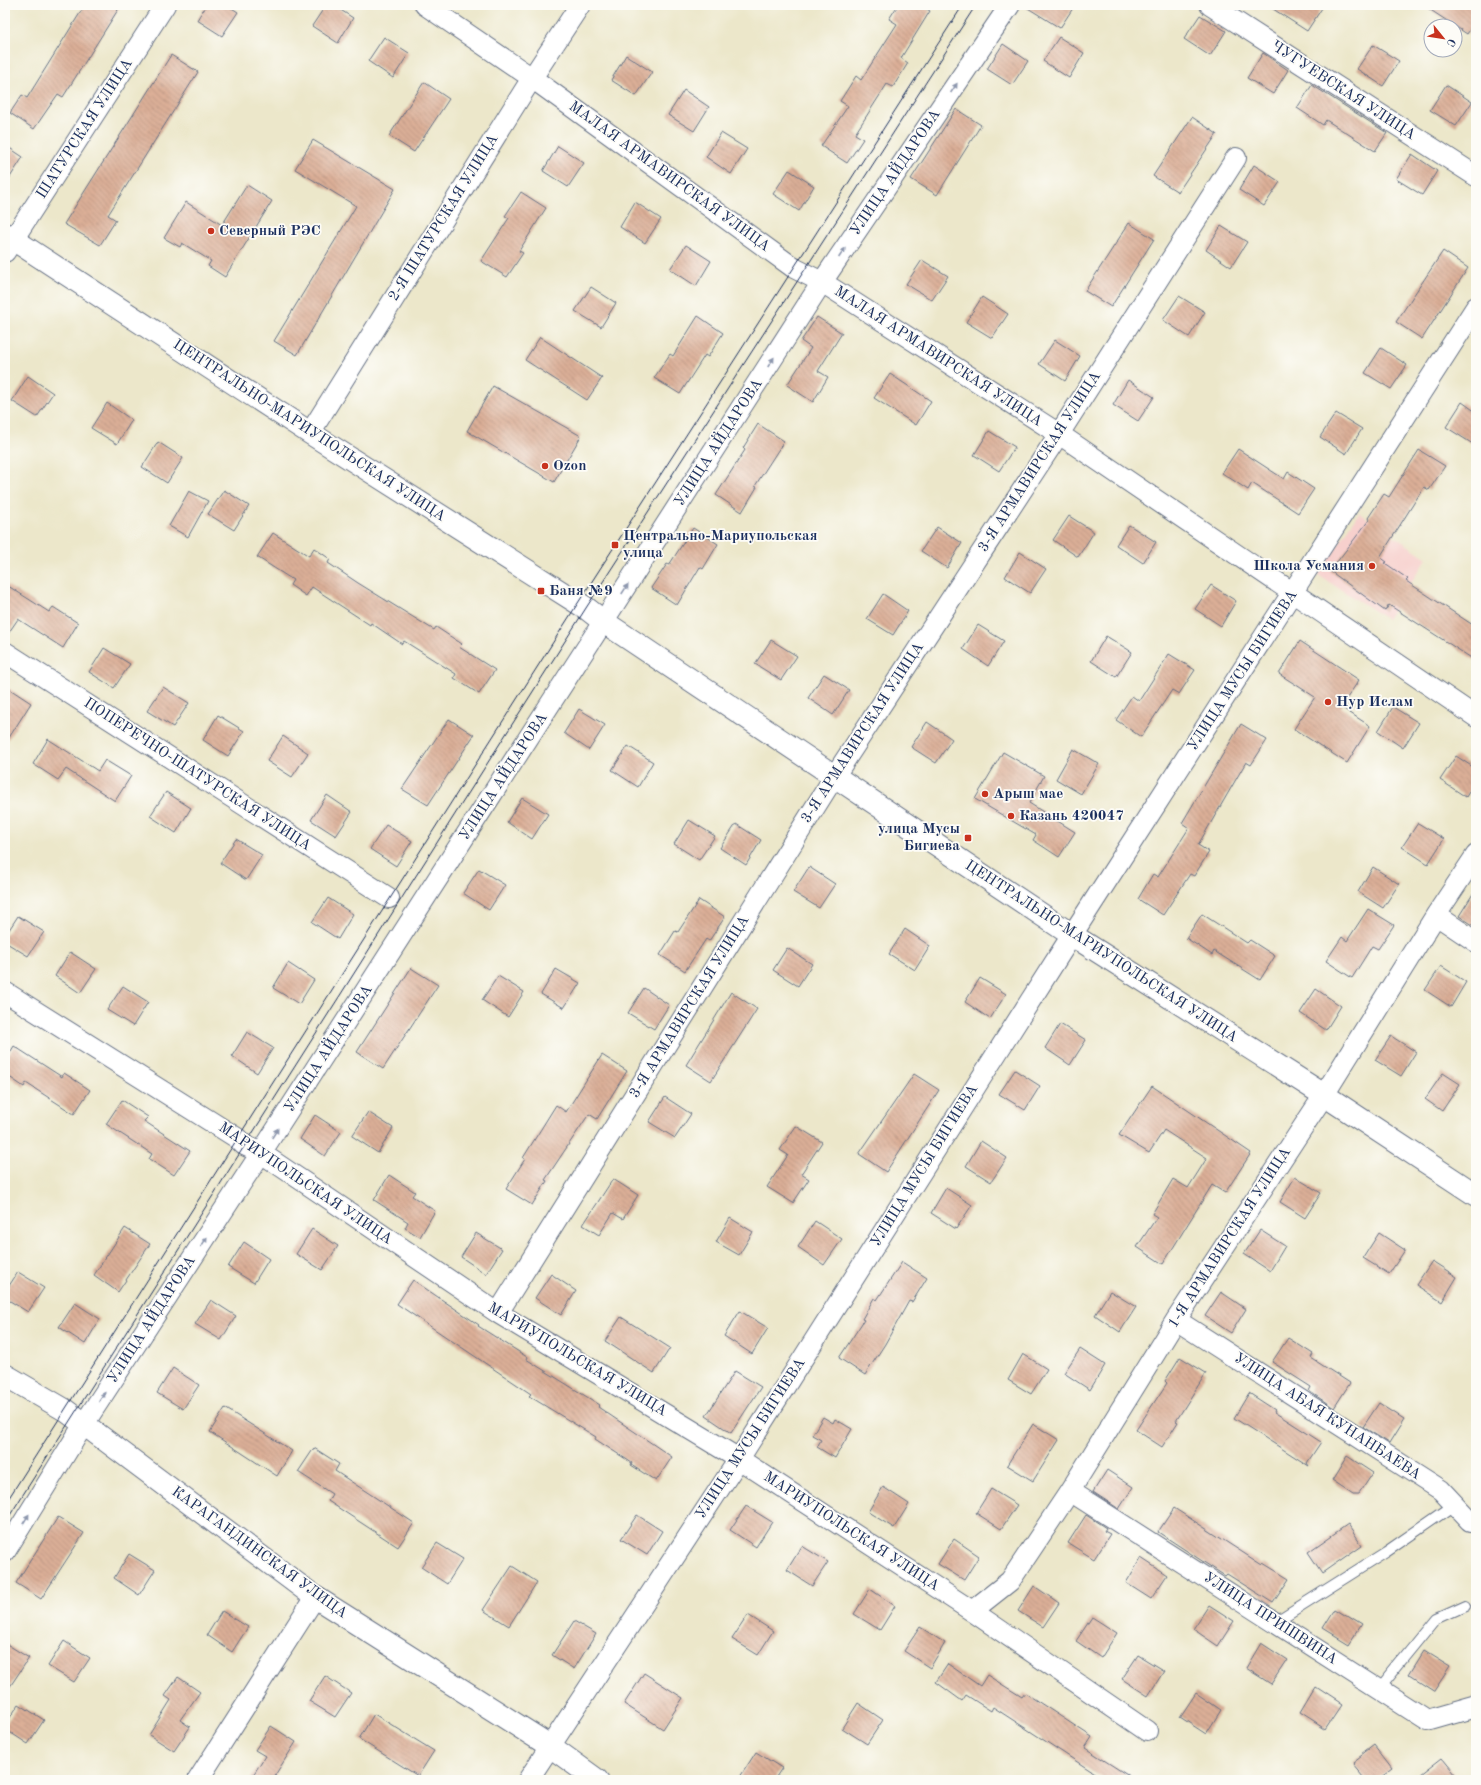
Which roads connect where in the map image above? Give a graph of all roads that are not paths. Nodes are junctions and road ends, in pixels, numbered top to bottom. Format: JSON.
{"nodes":[{"id":1,"x":164,"y":5,"type":"edge"},
{"id":2,"x":425,"y":5,"type":"edge"},
{"id":3,"x":580,"y":5,"type":"edge"},
{"id":4,"x":1010,"y":5,"type":"edge"},
{"id":5,"x":1210,"y":5,"type":"edge"},
{"id":6,"x":532,"y":78,"type":"junction"},
{"id":7,"x":1236,"y":158,"type":"dead end"},
{"id":8,"x":1476,"y":176,"type":"edge"},
{"id":9,"x":8,"y":242,"type":"edge"},
{"id":10,"x":822,"y":282,"type":"junction"},
{"id":11,"x":1476,"y":307,"type":"edge"},
{"id":12,"x":310,"y":433,"type":"junction"},
{"id":13,"x":1059,"y":434,"type":"junction"},
{"id":14,"x":1293,"y":593,"type":"junction"},
{"id":15,"x":604,"y":622,"type":"junction"},
{"id":16,"x":5,"y":652,"type":"edge"},
{"id":17,"x":1476,"y":717,"type":"edge"},
{"id":18,"x":834,"y":777,"type":"junction"},
{"id":19,"x":1476,"y":855,"type":"edge"},
{"id":20,"x":389,"y":898,"type":"dead end"},
{"id":21,"x":1436,"y":915,"type":"junction"},
{"id":22,"x":1072,"y":935,"type":"junction"},
{"id":23,"x":1476,"y":942,"type":"edge"},
{"id":24,"x":5,"y":992,"type":"edge"},
{"id":25,"x":1324,"y":1094,"type":"junction"},
{"id":26,"x":261,"y":1153,"type":"junction"},
{"id":27,"x":1476,"y":1195,"type":"edge"},
{"id":28,"x":498,"y":1313,"type":"junction"},
{"id":29,"x":1176,"y":1320,"type":"junction"},
{"id":30,"x":5,"y":1375,"type":"edge"},
{"id":31,"x":84,"y":1424,"type":"junction"},
{"id":32,"x":739,"y":1459,"type":"junction"},
{"id":33,"x":1070,"y":1491,"type":"junction"},
{"id":34,"x":1454,"y":1505,"type":"junction"},
{"id":35,"x":1471,"y":1522,"type":"dead end"},
{"id":36,"x":5,"y":1552,"type":"edge"},
{"id":37,"x":315,"y":1597,"type":"junction"},
{"id":38,"x":1466,"y":1605,"type":"dead end"},
{"id":39,"x":972,"y":1611,"type":"junction"},
{"id":40,"x":1275,"y":1622,"type":"junction"},
{"id":41,"x":1379,"y":1689,"type":"junction"},
{"id":42,"x":1476,"y":1706,"type":"edge"},
{"id":43,"x":1147,"y":1731,"type":"dead end"},
{"id":44,"x":550,"y":1746,"type":"junction"},
{"id":45,"x":198,"y":1780,"type":"edge"},
{"id":46,"x":528,"y":1780,"type":"edge"},
{"id":47,"x":597,"y":1780,"type":"edge"}],
"edges":[{"from":1,"to":9,"type":"street","name":"ШАТУРСКАЯ УЛИЦА"},
{"from":2,"to":6,"type":"street","name":"МАЛАЯ АРМАВИРСКАЯ УЛИЦА"},
{"from":3,"to":6,"type":"street","name":"2-Я ШАТУРСКАЯ УЛИЦА"},
{"from":10,"to":4,"type":"street","name":"УЛИЦА АЙДАРОВА","one_way":true},
{"from":5,"to":8,"type":"street","name":"ЧУГУЕВСКАЯ УЛИЦА"},
{"from":6,"to":10,"type":"street","name":"МАЛАЯ АРМАВИРСКАЯ УЛИЦА"},
{"from":6,"to":12,"type":"street","name":"2-Я ШАТУРСКАЯ УЛИЦА"},
{"from":7,"to":13,"type":"street","name":"3-Я АРМАВИРСКАЯ УЛИЦА"},
{"from":9,"to":12,"type":"street","name":"ЦЕНТРАЛЬНО-МАРИУПОЛЬСКАЯ УЛИЦА"},
{"from":10,"to":13,"type":"street","name":"МАЛАЯ АРМАВИРСКАЯ УЛИЦА"},
{"from":15,"to":10,"type":"street","name":"УЛИЦА АЙДАРОВА","one_way":true},
{"from":11,"to":14,"type":"street","name":"УЛИЦА МУСЫ БИГИЕВА"},
{"from":12,"to":15,"type":"street","name":"ЦЕНТРАЛЬНО-МАРИУПОЛЬСКАЯ УЛИЦА"},
{"from":13,"to":14,"type":"street","name":"МАЛАЯ АРМАВИРСКАЯ УЛИЦА"},
{"from":13,"to":18,"type":"street","name":"3-Я АРМАВИРСКАЯ УЛИЦА"},
{"from":14,"to":17,"type":"street","name":"МАЛАЯ АРМАВИРСКАЯ УЛИЦА"},
{"from":14,"to":22,"type":"street","name":"УЛИЦА МУСЫ БИГИЕВА"},
{"from":15,"to":18,"type":"street","name":"ЦЕНТРАЛЬНО-МАРИУПОЛЬСКАЯ УЛИЦА"},
{"from":26,"to":15,"type":"street","name":"УЛИЦА АЙДАРОВА","one_way":true},
{"from":16,"to":20,"type":"street","name":"ПОПЕРЕЧНО-ШАТУРСКАЯ УЛИЦА"},
{"from":18,"to":22,"type":"street","name":"ЦЕНТРАЛЬНО-МАРИУПОЛЬСКАЯ УЛИЦА"},
{"from":18,"to":28,"type":"street","name":"3-Я АРМАВИРСКАЯ УЛИЦА"},
{"from":19,"to":21,"type":"street","name":"1-Я АРМАВИРСКАЯ УЛИЦА"},
{"from":21,"to":23,"type":"street"},
{"from":21,"to":25,"type":"street","name":"1-Я АРМАВИРСКАЯ УЛИЦА"},
{"from":22,"to":25,"type":"street","name":"ЦЕНТРАЛЬНО-МАРИУПОЛЬСКАЯ УЛИЦА"},
{"from":22,"to":32,"type":"street","name":"УЛИЦА МУСЫ БИГИЕВА"},
{"from":24,"to":26,"type":"street","name":"МАРИУПОЛЬСКАЯ УЛИЦА"},
{"from":25,"to":27,"type":"street","name":"ЦЕНТРАЛЬНО-МАРИУПОЛЬСКАЯ УЛИЦА"},
{"from":25,"to":29,"type":"street","name":"1-Я АРМАВИРСКАЯ УЛИЦА"},
{"from":26,"to":28,"type":"street","name":"МАРИУПОЛЬСКАЯ УЛИЦА"},
{"from":31,"to":26,"type":"street","name":"УЛИЦА АЙДАРОВА","one_way":true},
{"from":28,"to":32,"type":"street","name":"МАРИУПОЛЬСКАЯ УЛИЦА"},
{"from":29,"to":33,"type":"street","name":"1-Я АРМАВИРСКАЯ УЛИЦА"},
{"from":29,"to":34,"type":"street","name":"УЛИЦА АБАЯ КУНАНБАЕВА"},
{"from":30,"to":31,"type":"street","name":"КАРАГАНДИНСКАЯ УЛИЦА"},
{"from":36,"to":31,"type":"street","name":"УЛИЦА АЙДАРОВА","one_way":true},
{"from":31,"to":37,"type":"street","name":"КАРАГАНДИНСКАЯ УЛИЦА"},
{"from":32,"to":39,"type":"street","name":"МАРИУПОЛЬСКАЯ УЛИЦА"},
{"from":32,"to":44,"type":"street","name":"УЛИЦА МУСЫ БИГИЕВА"},
{"from":33,"to":39,"type":"street","name":"1-Я АРМАВИРСКАЯ УЛИЦА"},
{"from":33,"to":40,"type":"street","name":"УЛИЦА ПРИШВИНА"},
{"from":34,"to":35,"type":"street","name":"УЛИЦА АБАЯ КУНАНБАЕВА"},
{"from":34,"to":40,"type":"lane"},
{"from":37,"to":44,"type":"street","name":"КАРАГАНДИНСКАЯ УЛИЦА"},
{"from":37,"to":45,"type":"street"},
{"from":38,"to":41,"type":"lane"},
{"from":39,"to":43,"type":"street","name":"МАРИУПОЛЬСКАЯ УЛИЦА"},
{"from":40,"to":41,"type":"street","name":"УЛИЦА ПРИШВИНА"},
{"from":41,"to":42,"type":"street","name":"УЛИЦА ПРИШВИНА"},
{"from":44,"to":46,"type":"street","name":"УЛИЦА МУСЫ БИГИЕВА"},
{"from":44,"to":47,"type":"street","name":"КАРАГАНДИНСКАЯ УЛИЦА"}]}
